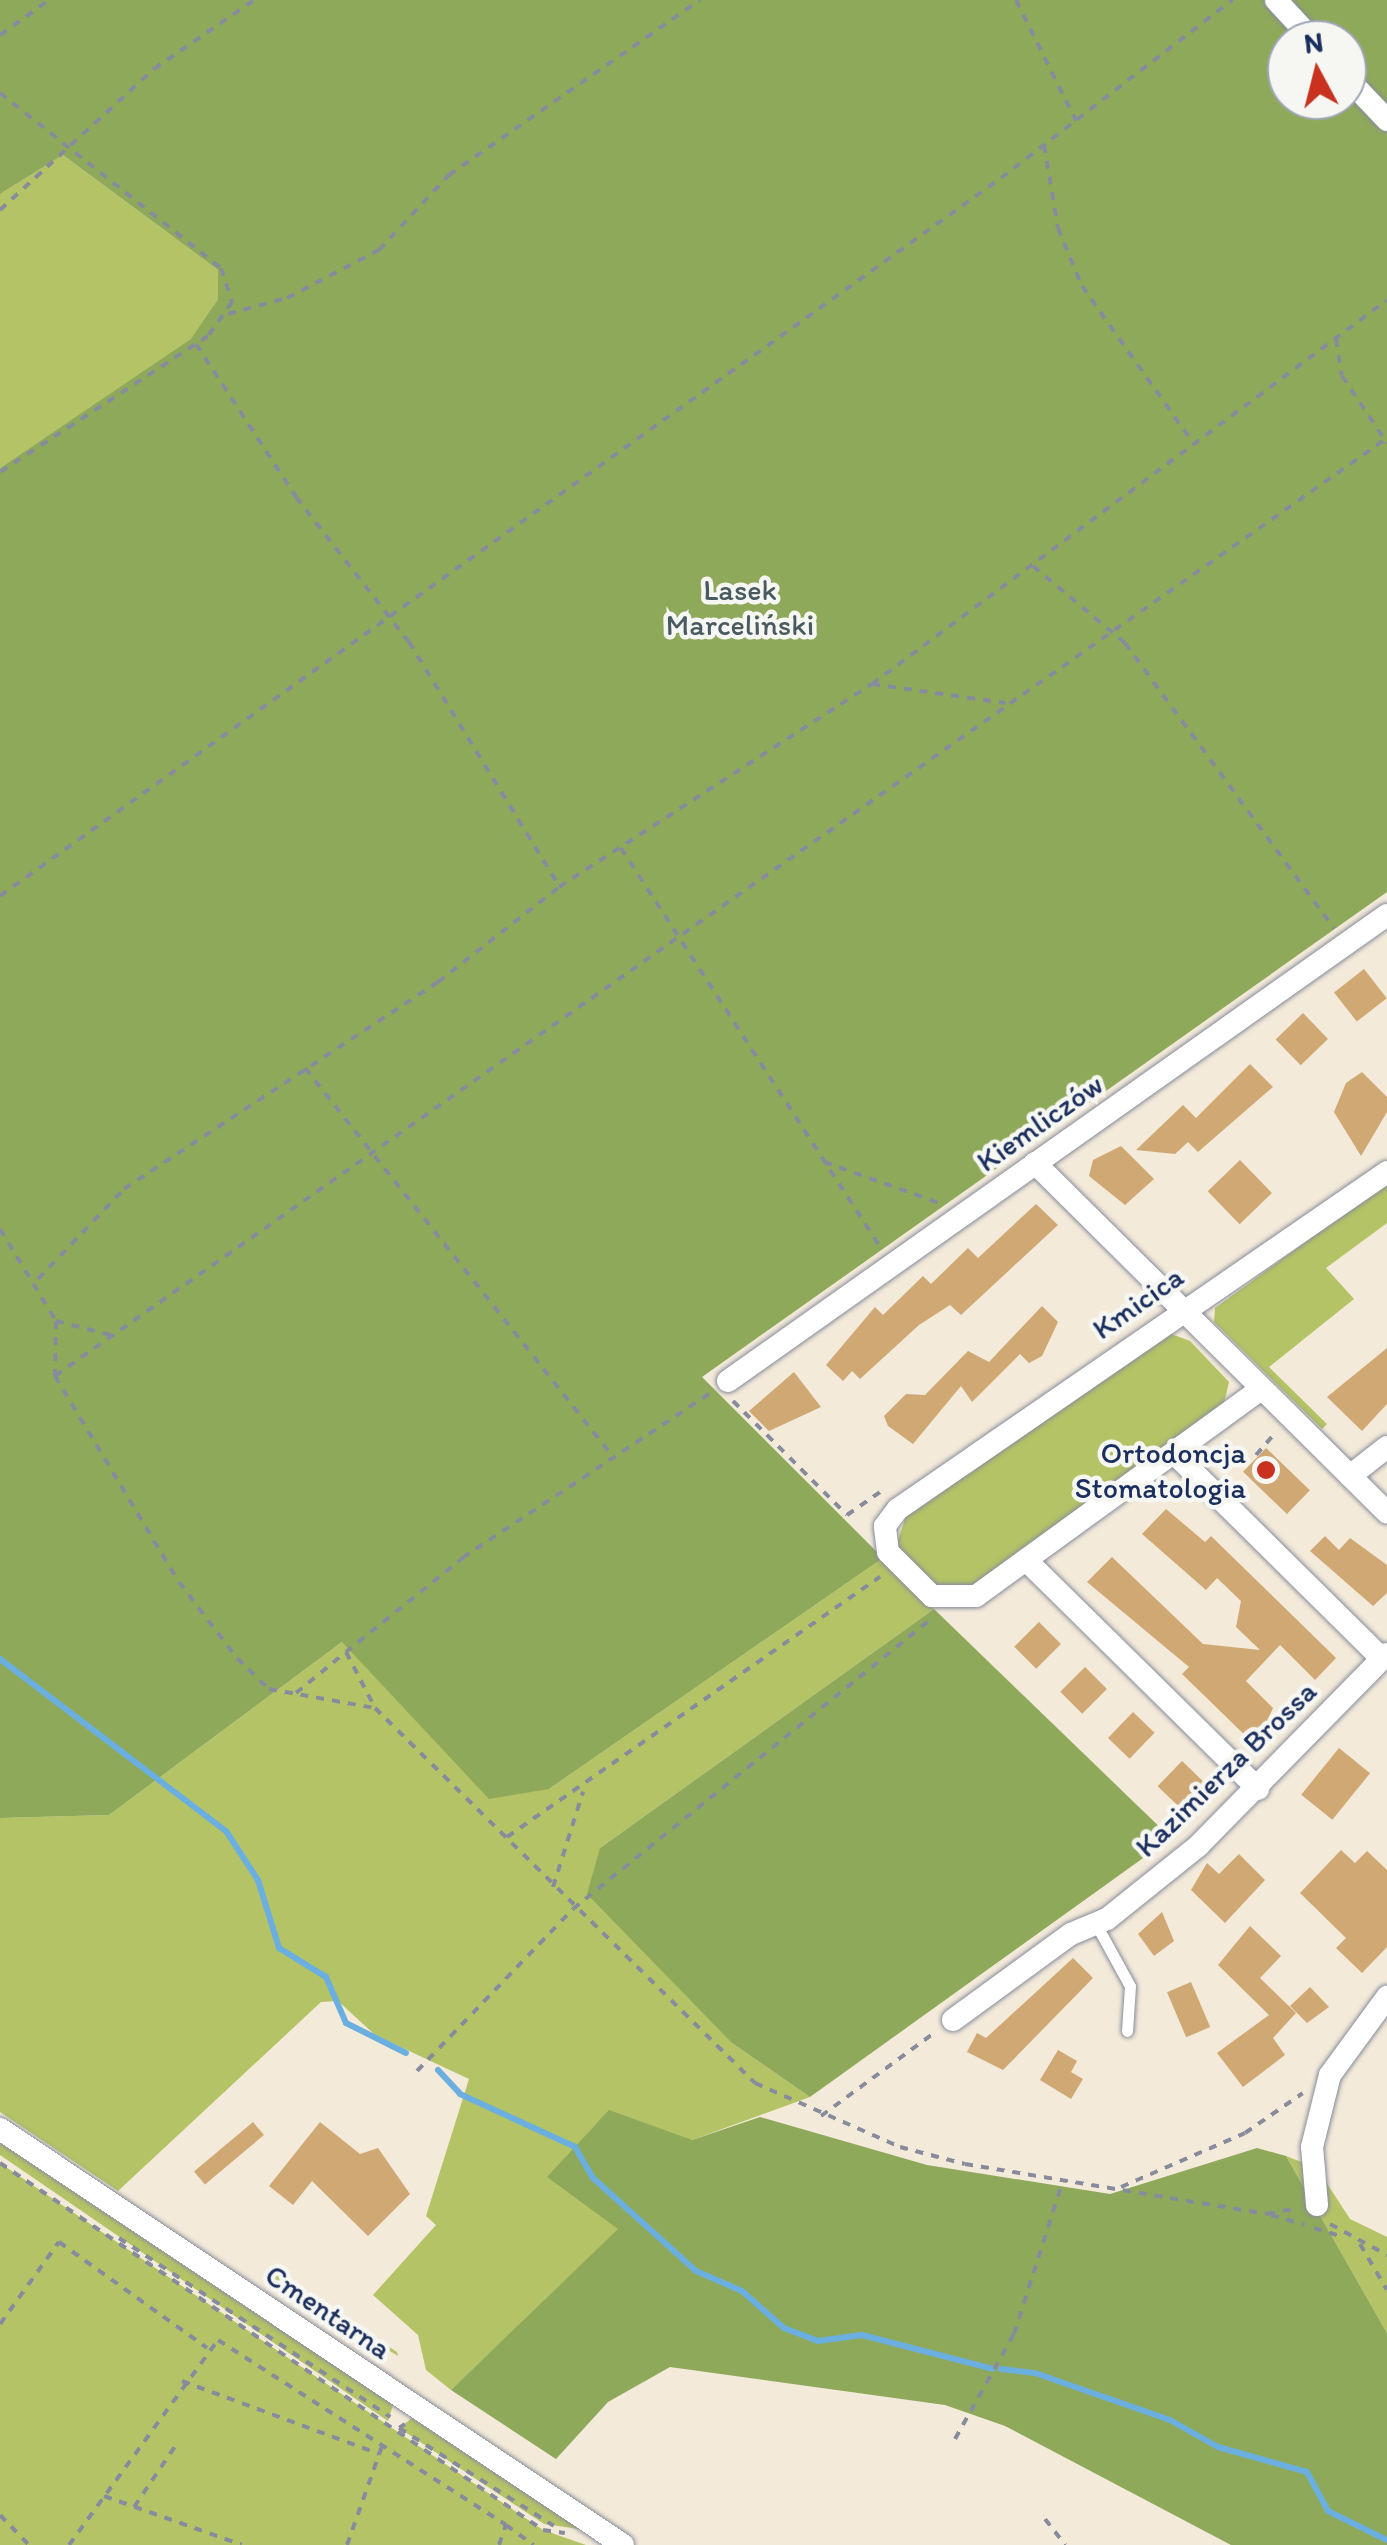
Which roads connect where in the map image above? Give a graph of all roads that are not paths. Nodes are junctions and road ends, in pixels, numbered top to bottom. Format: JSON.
{"nodes":[{"id":1,"x":1276,"y":0,"type":"edge"},
{"id":2,"x":1294,"y":20,"type":"edge"},
{"id":3,"x":1367,"y":99,"type":"edge"},
{"id":4,"x":1387,"y":120,"type":"edge"},
{"id":5,"x":1387,"y":914,"type":"edge"},
{"id":6,"x":1035,"y":1163,"type":"junction"},
{"id":7,"x":1387,"y":1172,"type":"edge"},
{"id":8,"x":1180,"y":1310,"type":"junction"},
{"id":9,"x":1261,"y":1390,"type":"junction"},
{"id":10,"x":728,"y":1391,"type":"road end"},
{"id":11,"x":1387,"y":1448,"type":"edge"},
{"id":12,"x":1175,"y":1454,"type":"junction"},
{"id":13,"x":1350,"y":1476,"type":"junction"},
{"id":14,"x":1387,"y":1513,"type":"edge"},
{"id":15,"x":1026,"y":1560,"type":"junction"},
{"id":16,"x":1385,"y":1656,"type":"edge"},
{"id":17,"x":1258,"y":1788,"type":"junction"},
{"id":18,"x":1097,"y":1926,"type":"junction"},
{"id":19,"x":1387,"y":1998,"type":"edge"},
{"id":20,"x":953,"y":2020,"type":"road end"},
{"id":21,"x":1377,"y":2026,"type":"edge"},
{"id":22,"x":1128,"y":2031,"type":"dead end"},
{"id":23,"x":0,"y":2128,"type":"edge"},
{"id":24,"x":1317,"y":2204,"type":"road end"},
{"id":25,"x":623,"y":2545,"type":"edge"}],
"edges":[{"from":1,"to":2,"type":"street"},
{"from":3,"to":4,"type":"street"},
{"from":5,"to":6,"type":"street","name":"Kiemliczów"},
{"from":6,"to":8,"type":"street"},
{"from":6,"to":10,"type":"street","name":"Kiemliczów"},
{"from":7,"to":8,"type":"street","name":"Kmicica"},
{"from":8,"to":9,"type":"street"},
{"from":8,"to":15,"type":"street","name":"Kmicica"},
{"from":9,"to":12,"type":"street"},
{"from":9,"to":13,"type":"street"},
{"from":11,"to":13,"type":"street"},
{"from":12,"to":15,"type":"street"},
{"from":12,"to":16,"type":"street"},
{"from":13,"to":14,"type":"street"},
{"from":15,"to":17,"type":"street"},
{"from":16,"to":17,"type":"street","name":"Kazimierza Brossa"},
{"from":17,"to":18,"type":"street","name":"Kazimierza Brossa"},
{"from":18,"to":20,"type":"street","name":"Kazimierza Brossa"},
{"from":18,"to":22,"type":"lane"},
{"from":19,"to":21,"type":"street"},
{"from":21,"to":24,"type":"street"},
{"from":23,"to":25,"type":"street","name":"Cmentarna"}]}
